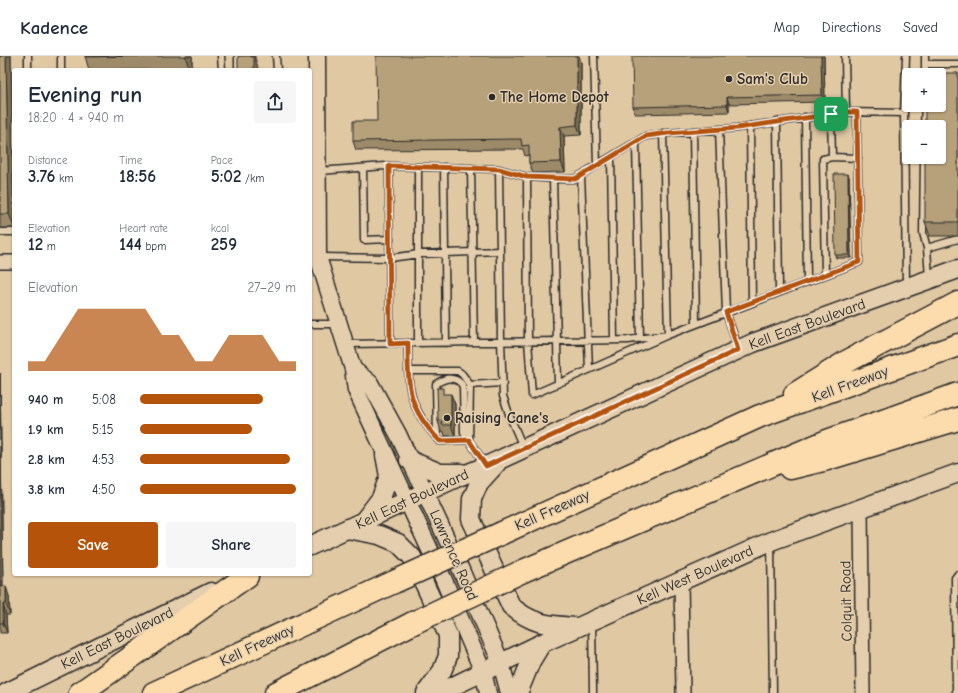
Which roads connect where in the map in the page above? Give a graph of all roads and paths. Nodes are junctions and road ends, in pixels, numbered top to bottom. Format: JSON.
{"nodes":[{"id":1,"x":28,"y":56,"type":"edge"},
{"id":2,"x":61,"y":56,"type":"edge"},
{"id":3,"x":221,"y":56,"type":"edge"},
{"id":4,"x":238,"y":56,"type":"edge"},
{"id":5,"x":276,"y":56,"type":"edge"},
{"id":6,"x":317,"y":56,"type":"edge"},
{"id":7,"x":594,"y":56,"type":"edge"},
{"id":8,"x":844,"y":56,"type":"edge"},
{"id":9,"x":906,"y":56,"type":"edge"},
{"id":10,"x":925,"y":56,"type":"edge"},
{"id":11,"x":925,"y":64,"type":"junction"},
{"id":12,"x":958,"y":64,"type":"edge"},
{"id":13,"x":28,"y":68,"type":"edge"},
{"id":14,"x":62,"y":68,"type":"edge"},
{"id":15,"x":222,"y":68,"type":"edge"},
{"id":16,"x":238,"y":68,"type":"edge"},
{"id":17,"x":277,"y":68,"type":"edge"},
{"id":18,"x":925,"y":68,"type":"edge"},
{"id":19,"x":314,"y":97,"type":"edge"},
{"id":20,"x":846,"y":112,"type":"junction"},
{"id":21,"x":857,"y":112,"type":"junction"},
{"id":22,"x":831,"y":114,"type":"junction"},
{"id":23,"x":904,"y":114,"type":"junction"},
{"id":24,"x":805,"y":117,"type":"junction"},
{"id":25,"x":777,"y":121,"type":"junction"},
{"id":26,"x":750,"y":126,"type":"junction"},
{"id":27,"x":719,"y":129,"type":"junction"},
{"id":28,"x":694,"y":131,"type":"junction"},
{"id":29,"x":663,"y":133,"type":"junction"},
{"id":30,"x":314,"y":134,"type":"edge"},
{"id":31,"x":636,"y":143,"type":"junction"},
{"id":32,"x":611,"y":157,"type":"junction"},
{"id":33,"x":832,"y":157,"type":"junction"},
{"id":34,"x":858,"y":158,"type":"junction"},
{"id":35,"x":924,"y":164,"type":"edge"},
{"id":36,"x":597,"y":165,"type":"junction"},
{"id":37,"x":389,"y":166,"type":"junction"},
{"id":38,"x":418,"y":167,"type":"junction"},
{"id":39,"x":444,"y":167,"type":"junction"},
{"id":40,"x":363,"y":168,"type":"junction"},
{"id":41,"x":471,"y":168,"type":"junction"},
{"id":42,"x":499,"y":169,"type":"junction"},
{"id":43,"x":318,"y":171,"type":"junction"},
{"id":44,"x":581,"y":176,"type":"junction"},
{"id":45,"x":527,"y":177,"type":"junction"},
{"id":46,"x":553,"y":179,"type":"junction"},
{"id":47,"x":0,"y":232,"type":"edge"},
{"id":48,"x":12,"y":232,"type":"edge"},
{"id":49,"x":390,"y":239,"type":"junction"},
{"id":50,"x":958,"y":239,"type":"edge"},
{"id":51,"x":927,"y":248,"type":"junction"},
{"id":52,"x":500,"y":251,"type":"junction"},
{"id":53,"x":472,"y":252,"type":"junction"},
{"id":54,"x":445,"y":253,"type":"junction"},
{"id":55,"x":419,"y":254,"type":"junction"},
{"id":56,"x":314,"y":258,"type":"edge"},
{"id":57,"x":390,"y":258,"type":"junction"},
{"id":58,"x":0,"y":262,"type":"edge"},
{"id":59,"x":12,"y":262,"type":"edge"},
{"id":60,"x":958,"y":269,"type":"edge"},
{"id":61,"x":825,"y":275,"type":"junction"},
{"id":62,"x":929,"y":280,"type":"junction"},
{"id":63,"x":807,"y":281,"type":"junction"},
{"id":64,"x":906,"y":288,"type":"junction"},
{"id":65,"x":779,"y":292,"type":"junction"},
{"id":66,"x":752,"y":302,"type":"junction"},
{"id":67,"x":958,"y":303,"type":"edge"},
{"id":68,"x":726,"y":312,"type":"junction"},
{"id":69,"x":312,"y":324,"type":"edge"},
{"id":70,"x":339,"y":324,"type":"junction"},
{"id":71,"x":696,"y":324,"type":"junction"},
{"id":72,"x":668,"y":335,"type":"junction"},
{"id":73,"x":640,"y":339,"type":"junction"},
{"id":74,"x":588,"y":340,"type":"junction"},
{"id":75,"x":614,"y":340,"type":"junction"},
{"id":76,"x":501,"y":341,"type":"junction"},
{"id":77,"x":528,"y":341,"type":"junction"},
{"id":78,"x":558,"y":341,"type":"junction"},
{"id":79,"x":446,"y":342,"type":"junction"},
{"id":80,"x":474,"y":342,"type":"junction"},
{"id":81,"x":408,"y":343,"type":"junction"},
{"id":82,"x":418,"y":343,"type":"junction"},
{"id":83,"x":345,"y":344,"type":"junction"},
{"id":84,"x":390,"y":344,"type":"junction"},
{"id":85,"x":958,"y":345,"type":"edge"},
{"id":86,"x":738,"y":350,"type":"junction"},
{"id":87,"x":353,"y":369,"type":"junction"},
{"id":88,"x":589,"y":369,"type":"junction"},
{"id":89,"x":408,"y":371,"type":"junction"},
{"id":90,"x":503,"y":383,"type":"junction"},
{"id":91,"x":558,"y":383,"type":"junction"},
{"id":92,"x":470,"y":385,"type":"junction"},
{"id":93,"x":958,"y":394,"type":"edge"},
{"id":94,"x":760,"y":416,"type":"junction"},
{"id":95,"x":958,"y":419,"type":"edge"},
{"id":96,"x":436,"y":437,"type":"junction"},
{"id":97,"x":469,"y":440,"type":"junction"},
{"id":98,"x":524,"y":448,"type":"junction"},
{"id":99,"x":385,"y":455,"type":"junction"},
{"id":100,"x":410,"y":460,"type":"junction"},
{"id":101,"x":493,"y":463,"type":"junction"},
{"id":102,"x":467,"y":473,"type":"junction"},
{"id":103,"x":958,"y":473,"type":"edge"},
{"id":104,"x":731,"y":482,"type":"junction"},
{"id":105,"x":425,"y":492,"type":"junction"},
{"id":106,"x":406,"y":501,"type":"junction"},
{"id":107,"x":861,"y":509,"type":"junction"},
{"id":108,"x":355,"y":525,"type":"junction"},
{"id":109,"x":771,"y":541,"type":"junction"},
{"id":110,"x":312,"y":545,"type":"edge"},
{"id":111,"x":958,"y":574,"type":"edge"},
{"id":112,"x":246,"y":576,"type":"edge"},
{"id":113,"x":247,"y":576,"type":"edge"},
{"id":114,"x":681,"y":582,"type":"junction"},
{"id":115,"x":585,"y":624,"type":"junction"},
{"id":116,"x":542,"y":643,"type":"junction"},
{"id":117,"x":502,"y":663,"type":"junction"},
{"id":118,"x":483,"y":672,"type":"junction"},
{"id":119,"x":6,"y":693,"type":"edge"},
{"id":120,"x":80,"y":693,"type":"edge"},
{"id":121,"x":154,"y":693,"type":"edge"},
{"id":122,"x":276,"y":693,"type":"edge"},
{"id":123,"x":426,"y":693,"type":"edge"},
{"id":124,"x":439,"y":693,"type":"edge"},
{"id":125,"x":488,"y":693,"type":"edge"},
{"id":126,"x":509,"y":693,"type":"edge"},
{"id":127,"x":518,"y":693,"type":"edge"},
{"id":128,"x":593,"y":693,"type":"edge"},
{"id":129,"x":683,"y":693,"type":"edge"},
{"id":130,"x":773,"y":693,"type":"edge"},
{"id":131,"x":863,"y":693,"type":"edge"},
{"id":132,"x":956,"y":693,"type":"edge"}],
"edges":[{"from":1,"to":13,"type":"lane"},
{"from":2,"to":14,"type":"lane"},
{"from":3,"to":15,"type":"lane"},
{"from":4,"to":16,"type":"lane"},
{"from":5,"to":17,"type":"lane"},
{"from":6,"to":19,"type":"street","name":"Lawrence Road"},
{"from":7,"to":36,"type":"lane"},
{"from":8,"to":20,"type":"lane"},
{"from":9,"to":23,"type":"lane"},
{"from":10,"to":11,"type":"lane"},
{"from":11,"to":12,"type":"lane"},
{"from":11,"to":18,"type":"lane"},
{"from":19,"to":30,"type":"street","name":"Lawrence Road"},
{"from":20,"to":21,"type":"lane"},
{"from":20,"to":22,"type":"lane"},
{"from":21,"to":23,"type":"lane"},
{"from":21,"to":34,"type":"lane"},
{"from":22,"to":24,"type":"lane"},
{"from":22,"to":33,"type":"lane"},
{"from":23,"to":64,"type":"lane"},
{"from":24,"to":25,"type":"lane"},
{"from":24,"to":63,"type":"lane"},
{"from":25,"to":26,"type":"lane"},
{"from":25,"to":65,"type":"lane"},
{"from":26,"to":27,"type":"lane"},
{"from":26,"to":66,"type":"lane"},
{"from":27,"to":28,"type":"lane"},
{"from":27,"to":68,"type":"lane"},
{"from":28,"to":29,"type":"lane"},
{"from":28,"to":71,"type":"lane"},
{"from":29,"to":31,"type":"lane"},
{"from":29,"to":72,"type":"lane"},
{"from":30,"to":43,"type":"street","name":"Lawrence Road"},
{"from":31,"to":32,"type":"lane"},
{"from":31,"to":73,"type":"lane"},
{"from":32,"to":36,"type":"lane"},
{"from":32,"to":75,"type":"lane"},
{"from":33,"to":34,"type":"lane"},
{"from":33,"to":61,"type":"lane"},
{"from":34,"to":61,"type":"lane"},
{"from":35,"to":51,"type":"lane"},
{"from":36,"to":44,"type":"lane"},
{"from":37,"to":38,"type":"lane"},
{"from":37,"to":40,"type":"lane"},
{"from":37,"to":49,"type":"lane"},
{"from":38,"to":39,"type":"lane"},
{"from":38,"to":55,"type":"lane"},
{"from":39,"to":41,"type":"lane"},
{"from":39,"to":54,"type":"lane"},
{"from":40,"to":43,"type":"lane"},
{"from":40,"to":49,"type":"lane"},
{"from":41,"to":42,"type":"lane"},
{"from":41,"to":53,"type":"lane"},
{"from":42,"to":45,"type":"lane"},
{"from":42,"to":52,"type":"lane"},
{"from":43,"to":56,"type":"street","name":"Lawrence Road"},
{"from":44,"to":46,"type":"lane"},
{"from":44,"to":74,"type":"lane"},
{"from":45,"to":46,"type":"lane"},
{"from":45,"to":77,"type":"lane"},
{"from":46,"to":78,"type":"lane"},
{"from":47,"to":48,"type":"lane"},
{"from":49,"to":57,"type":"lane"},
{"from":50,"to":51,"type":"lane"},
{"from":51,"to":62,"type":"lane"},
{"from":52,"to":53,"type":"lane"},
{"from":52,"to":76,"type":"lane"},
{"from":53,"to":54,"type":"lane"},
{"from":53,"to":80,"type":"lane"},
{"from":54,"to":55,"type":"lane"},
{"from":54,"to":79,"type":"lane"},
{"from":55,"to":57,"type":"lane"},
{"from":55,"to":82,"type":"lane"},
{"from":56,"to":57,"type":"lane"},
{"from":56,"to":70,"type":"street","name":"Lawrence Road"},
{"from":57,"to":84,"type":"lane"},
{"from":58,"to":59,"type":"street"},
{"from":60,"to":62,"type":"main road","name":"Kell East Boulevard"},
{"from":61,"to":63,"type":"lane"},
{"from":62,"to":64,"type":"main road","name":"Kell East Boulevard"},
{"from":63,"to":65,"type":"lane"},
{"from":64,"to":86,"type":"main road","name":"Kell East Boulevard"},
{"from":65,"to":66,"type":"lane"},
{"from":66,"to":68,"type":"lane"},
{"from":67,"to":94,"type":"highway"},
{"from":68,"to":71,"type":"lane"},
{"from":68,"to":86,"type":"lane"},
{"from":69,"to":70,"type":"lane"},
{"from":70,"to":83,"type":"street","name":"Lawrence Road"},
{"from":71,"to":72,"type":"lane"},
{"from":72,"to":73,"type":"lane"},
{"from":72,"to":88,"type":"lane"},
{"from":73,"to":75,"type":"lane"},
{"from":74,"to":75,"type":"lane"},
{"from":74,"to":78,"type":"lane"},
{"from":74,"to":88,"type":"lane"},
{"from":76,"to":77,"type":"lane"},
{"from":76,"to":80,"type":"lane"},
{"from":76,"to":90,"type":"lane"},
{"from":77,"to":78,"type":"lane"},
{"from":77,"to":91,"type":"lane"},
{"from":78,"to":91,"type":"lane"},
{"from":79,"to":80,"type":"lane"},
{"from":79,"to":82,"type":"lane"},
{"from":81,"to":82,"type":"lane"},
{"from":81,"to":84,"type":"lane"},
{"from":81,"to":89,"type":"lane"},
{"from":83,"to":84,"type":"lane"},
{"from":83,"to":87,"type":"street","name":"Lawrence Road"},
{"from":85,"to":94,"type":"highway","name":"Kell Freeway"},
{"from":86,"to":98,"type":"main road","name":"Kell East Boulevard"},
{"from":87,"to":99,"type":"street","name":"Lawrence Road"},
{"from":87,"to":100,"type":"street","name":"Lawrence Road"},
{"from":88,"to":91,"type":"lane"},
{"from":89,"to":92,"type":"lane"},
{"from":89,"to":96,"type":"lane"},
{"from":90,"to":92,"type":"lane"},
{"from":90,"to":98,"type":"lane"},
{"from":92,"to":97,"type":"lane"},
{"from":93,"to":104,"type":"highway"},
{"from":94,"to":121,"type":"highway","name":"Kell Freeway","bridge":true},
{"from":95,"to":104,"type":"highway"},
{"from":96,"to":97,"type":"lane"},
{"from":96,"to":97,"type":"lane"},
{"from":97,"to":101,"type":"lane"},
{"from":98,"to":101,"type":"main road","name":"Kell East Boulevard"},
{"from":99,"to":106,"type":"street","name":"Lawrence Road"},
{"from":99,"to":108,"type":"main road"},
{"from":100,"to":102,"type":"main road"},
{"from":100,"to":105,"type":"street","name":"Lawrence Road"},
{"from":101,"to":102,"type":"main road","name":"Kell East Boulevard"},
{"from":101,"to":115,"type":"main road"},
{"from":102,"to":105,"type":"main road","name":"Kell East Boulevard"},
{"from":103,"to":107,"type":"main road","name":"Kell West Boulevard"},
{"from":104,"to":122,"type":"highway","bridge":true},
{"from":105,"to":106,"type":"main road","name":"Kell East Boulevard"},
{"from":105,"to":117,"type":"street","name":"Lawrence Road"},
{"from":106,"to":108,"type":"main road","name":"Kell East Boulevard"},
{"from":106,"to":118,"type":"street","name":"Lawrence Road"},
{"from":107,"to":109,"type":"main road","name":"Kell West Boulevard"},
{"from":107,"to":131,"type":"street","name":"Colquit Road"},
{"from":108,"to":110,"type":"main road","name":"Kell East Boulevard"},
{"from":108,"to":123,"type":"main road"},
{"from":109,"to":114,"type":"main road","name":"Kell West Boulevard"},
{"from":109,"to":130,"type":"lane"},
{"from":111,"to":132,"type":"lane"},
{"from":112,"to":119,"type":"main road","name":"Kell East Boulevard"},
{"from":113,"to":120,"type":"highway"},
{"from":114,"to":115,"type":"main road","name":"Kell West Boulevard"},
{"from":114,"to":129,"type":"street"},
{"from":115,"to":116,"type":"main road","name":"Kell West Boulevard"},
{"from":115,"to":128,"type":"lane"},
{"from":116,"to":117,"type":"main road","name":"Kell West Boulevard"},
{"from":116,"to":127,"type":"main road"},
{"from":117,"to":118,"type":"main road","name":"Kell West Boulevard"},
{"from":117,"to":126,"type":"street","name":"Lawrence Road"},
{"from":118,"to":124,"type":"main road","name":"Kell West Boulevard"},
{"from":118,"to":125,"type":"street","name":"Lawrence Road"}]}
